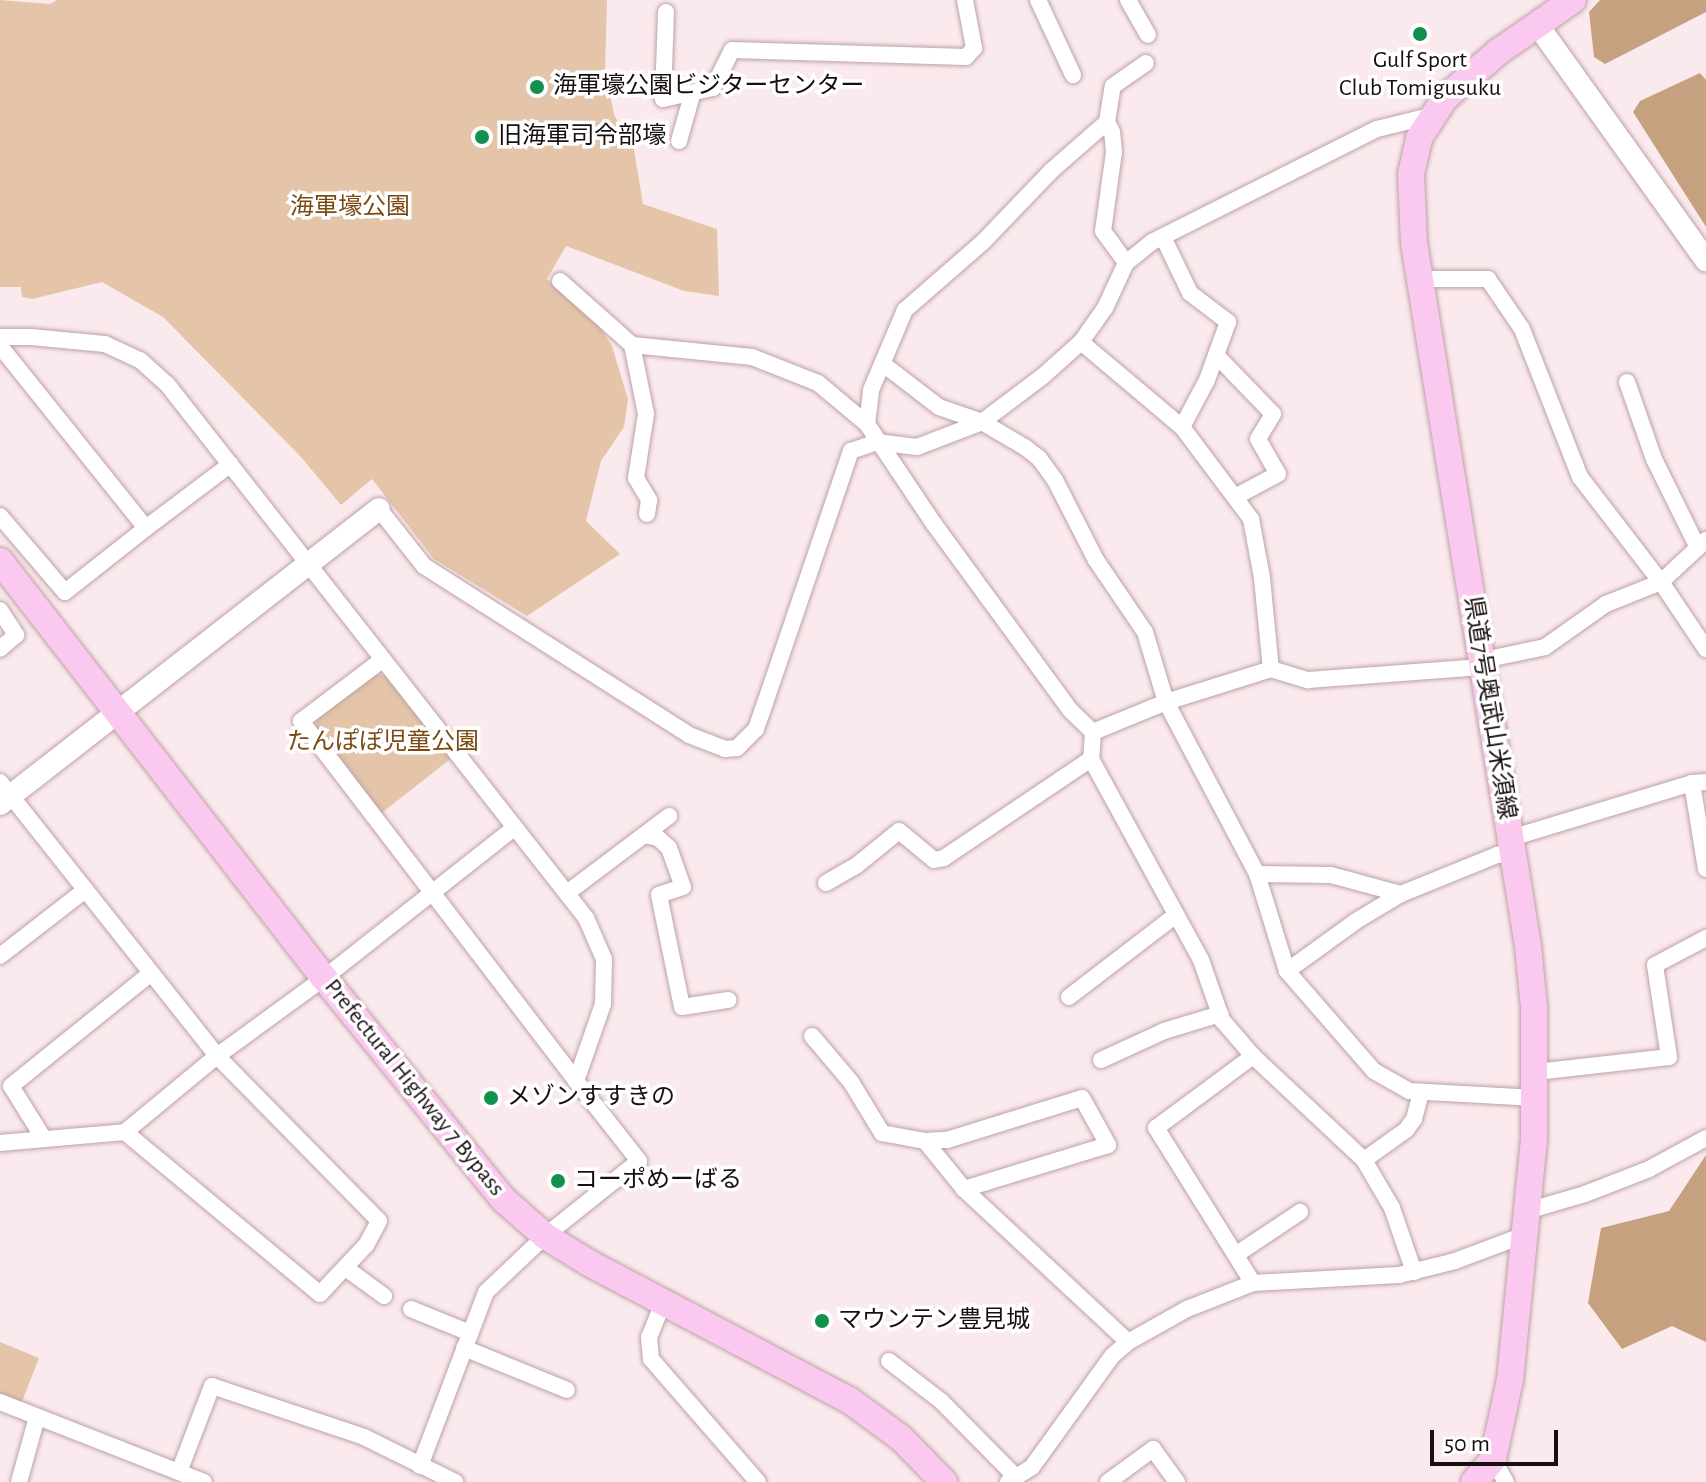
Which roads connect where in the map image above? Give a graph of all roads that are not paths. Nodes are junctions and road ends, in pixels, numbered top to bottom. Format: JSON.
{"nodes":[{"id":1,"x":965,"y":0,"type":"edge"},
{"id":2,"x":1038,"y":0,"type":"edge"},
{"id":3,"x":1128,"y":0,"type":"edge"},
{"id":4,"x":1573,"y":0,"type":"edge"},
{"id":5,"x":666,"y":12,"type":"dead end"},
{"id":6,"x":1539,"y":27,"type":"junction"},
{"id":7,"x":1148,"y":35,"type":"dead end"},
{"id":8,"x":1146,"y":63,"type":"dead end"},
{"id":9,"x":1073,"y":75,"type":"dead end"},
{"id":10,"x":692,"y":95,"type":"junction"},
{"id":11,"x":1430,"y":116,"type":"junction"},
{"id":12,"x":1107,"y":122,"type":"junction"},
{"id":13,"x":679,"y":141,"type":"dead end"},
{"id":14,"x":1164,"y":239,"type":"junction"},
{"id":15,"x":1706,"y":260,"type":"edge"},
{"id":16,"x":1126,"y":263,"type":"junction"},
{"id":17,"x":1420,"y":279,"type":"junction"},
{"id":18,"x":560,"y":281,"type":"dead end"},
{"id":19,"x":0,"y":337,"type":"edge"},
{"id":20,"x":1081,"y":342,"type":"junction"},
{"id":21,"x":632,"y":345,"type":"junction"},
{"id":22,"x":0,"y":346,"type":"edge"},
{"id":23,"x":1216,"y":355,"type":"junction"},
{"id":24,"x":883,"y":364,"type":"junction"},
{"id":25,"x":1627,"y":382,"type":"dead end"},
{"id":26,"x":982,"y":422,"type":"junction"},
{"id":27,"x":867,"y":424,"type":"junction"},
{"id":28,"x":1182,"y":427,"type":"junction"},
{"id":29,"x":877,"y":442,"type":"junction"},
{"id":30,"x":231,"y":464,"type":"junction"},
{"id":31,"x":1235,"y":497,"type":"junction"},
{"id":32,"x":379,"y":509,"type":"joint"},
{"id":33,"x":647,"y":514,"type":"dead end"},
{"id":34,"x":0,"y":516,"type":"edge"},
{"id":35,"x":146,"y":528,"type":"junction"},
{"id":36,"x":1702,"y":544,"type":"edge"},
{"id":37,"x":0,"y":561,"type":"edge"},
{"id":38,"x":309,"y":565,"type":"junction"},
{"id":39,"x":1661,"y":582,"type":"junction"},
{"id":40,"x":0,"y":610,"type":"edge"},
{"id":41,"x":0,"y":649,"type":"edge"},
{"id":42,"x":1706,"y":649,"type":"edge"},
{"id":43,"x":382,"y":660,"type":"junction"},
{"id":44,"x":1482,"y":667,"type":"junction"},
{"id":45,"x":1271,"y":669,"type":"junction"},
{"id":46,"x":1166,"y":702,"type":"junction"},
{"id":47,"x":116,"y":714,"type":"junction"},
{"id":48,"x":1093,"y":732,"type":"junction"},
{"id":49,"x":1091,"y":759,"type":"junction"},
{"id":50,"x":1699,"y":783,"type":"edge"},
{"id":51,"x":3,"y":794,"type":"edge"},
{"id":52,"x":669,"y":816,"type":"dead end"},
{"id":53,"x":515,"y":827,"type":"junction"},
{"id":54,"x":644,"y":835,"type":"junction"},
{"id":55,"x":1512,"y":846,"type":"junction"},
{"id":56,"x":1706,"y":869,"type":"edge"},
{"id":57,"x":1257,"y":874,"type":"junction"},
{"id":58,"x":826,"y":883,"type":"dead end"},
{"id":59,"x":85,"y":890,"type":"junction"},
{"id":60,"x":432,"y":893,"type":"junction"},
{"id":61,"x":567,"y":893,"type":"junction"},
{"id":62,"x":1401,"y":894,"type":"junction"},
{"id":63,"x":1176,"y":915,"type":"junction"},
{"id":64,"x":1706,"y":938,"type":"edge"},
{"id":65,"x":0,"y":956,"type":"edge"},
{"id":66,"x":1287,"y":971,"type":"junction"},
{"id":67,"x":151,"y":973,"type":"junction"},
{"id":68,"x":324,"y":978,"type":"junction"},
{"id":69,"x":1069,"y":997,"type":"dead end"},
{"id":70,"x":728,"y":1000,"type":"dead end"},
{"id":71,"x":1220,"y":1014,"type":"junction"},
{"id":72,"x":812,"y":1036,"type":"dead end"},
{"id":73,"x":217,"y":1056,"type":"junction"},
{"id":74,"x":1253,"y":1056,"type":"junction"},
{"id":75,"x":1101,"y":1060,"type":"dead end"},
{"id":76,"x":1536,"y":1072,"type":"junction"},
{"id":77,"x":576,"y":1081,"type":"junction"},
{"id":78,"x":1421,"y":1093,"type":"junction"},
{"id":79,"x":1536,"y":1098,"type":"junction"},
{"id":80,"x":125,"y":1132,"type":"junction"},
{"id":81,"x":1706,"y":1138,"type":"edge"},
{"id":82,"x":44,"y":1139,"type":"junction"},
{"id":83,"x":925,"y":1141,"type":"junction"},
{"id":84,"x":0,"y":1143,"type":"edge"},
{"id":85,"x":1364,"y":1160,"type":"junction"},
{"id":86,"x":964,"y":1189,"type":"junction"},
{"id":87,"x":1300,"y":1212,"type":"dead end"},
{"id":88,"x":1526,"y":1223,"type":"junction"},
{"id":89,"x":545,"y":1236,"type":"junction"},
{"id":90,"x":1237,"y":1254,"type":"junction"},
{"id":91,"x":347,"y":1269,"type":"junction"},
{"id":92,"x":1414,"y":1272,"type":"junction"},
{"id":93,"x":1253,"y":1283,"type":"junction"},
{"id":94,"x":384,"y":1296,"type":"dead end"},
{"id":95,"x":663,"y":1303,"type":"junction"},
{"id":96,"x":411,"y":1309,"type":"dead end"},
{"id":97,"x":467,"y":1340,"type":"junction"},
{"id":98,"x":1128,"y":1342,"type":"junction"},
{"id":99,"x":889,"y":1361,"type":"dead end"},
{"id":100,"x":567,"y":1390,"type":"dead end"},
{"id":101,"x":0,"y":1402,"type":"edge"},
{"id":102,"x":37,"y":1417,"type":"junction"},
{"id":103,"x":1493,"y":1459,"type":"junction"},
{"id":104,"x":420,"y":1466,"type":"junction"},
{"id":105,"x":179,"y":1472,"type":"junction"},
{"id":106,"x":1012,"y":1480,"type":"edge"},
{"id":107,"x":19,"y":1482,"type":"edge"},
{"id":108,"x":204,"y":1482,"type":"edge"},
{"id":109,"x":455,"y":1482,"type":"edge"},
{"id":110,"x":758,"y":1482,"type":"edge"},
{"id":111,"x":944,"y":1482,"type":"edge"},
{"id":112,"x":1108,"y":1482,"type":"edge"},
{"id":113,"x":1177,"y":1482,"type":"edge"},
{"id":114,"x":1474,"y":1482,"type":"edge"},
{"id":115,"x":1506,"y":1482,"type":"edge"}],
"edges":[{"from":1,"to":10,"type":"street"},
{"from":2,"to":9,"type":"street"},
{"from":3,"to":7,"type":"street"},
{"from":4,"to":6,"type":"main road","name":"県道7号奥武山米須線"},
{"from":5,"to":10,"type":"street"},
{"from":6,"to":11,"type":"main road","name":"県道7号奥武山米須線"},
{"from":6,"to":15,"type":"street"},
{"from":8,"to":12,"type":"street"},
{"from":10,"to":13,"type":"street"},
{"from":11,"to":14,"type":"street"},
{"from":11,"to":17,"type":"main road","name":"県道7号奥武山米須線"},
{"from":12,"to":16,"type":"street"},
{"from":12,"to":24,"type":"street"},
{"from":14,"to":16,"type":"street"},
{"from":14,"to":23,"type":"street"},
{"from":16,"to":20,"type":"street"},
{"from":17,"to":39,"type":"street"},
{"from":17,"to":44,"type":"main road","name":"県道7号奥武山米須線"},
{"from":18,"to":21,"type":"street"},
{"from":19,"to":30,"type":"street"},
{"from":20,"to":26,"type":"street"},
{"from":20,"to":28,"type":"street"},
{"from":21,"to":27,"type":"street"},
{"from":21,"to":33,"type":"street"},
{"from":22,"to":35,"type":"street"},
{"from":23,"to":28,"type":"street"},
{"from":23,"to":31,"type":"street"},
{"from":24,"to":26,"type":"street"},
{"from":24,"to":27,"type":"street"},
{"from":25,"to":36,"type":"street"},
{"from":26,"to":29,"type":"street"},
{"from":26,"to":46,"type":"street"},
{"from":27,"to":29,"type":"street"},
{"from":28,"to":31,"type":"street"},
{"from":29,"to":32,"type":"street"},
{"from":29,"to":48,"type":"street"},
{"from":30,"to":35,"type":"street"},
{"from":30,"to":38,"type":"street"},
{"from":31,"to":45,"type":"street"},
{"from":32,"to":38,"type":"street"},
{"from":34,"to":35,"type":"street"},
{"from":36,"to":39,"type":"street"},
{"from":37,"to":47,"type":"main road","name":"Prefectural Highway 7 Bypass"},
{"from":38,"to":43,"type":"street"},
{"from":38,"to":47,"type":"street"},
{"from":39,"to":42,"type":"street"},
{"from":39,"to":44,"type":"street"},
{"from":40,"to":41,"type":"street"},
{"from":43,"to":53,"type":"street"},
{"from":43,"to":60,"type":"street"},
{"from":44,"to":45,"type":"street"},
{"from":44,"to":55,"type":"main road","name":"県道7号奥武山米須線"},
{"from":45,"to":46,"type":"street"},
{"from":46,"to":48,"type":"street"},
{"from":46,"to":57,"type":"street"},
{"from":47,"to":51,"type":"street"},
{"from":47,"to":68,"type":"main road","name":"Prefectural Highway 7 Bypass"},
{"from":48,"to":49,"type":"street"},
{"from":49,"to":58,"type":"street"},
{"from":49,"to":63,"type":"street"},
{"from":50,"to":55,"type":"street"},
{"from":50,"to":56,"type":"street"},
{"from":51,"to":59,"type":"street"},
{"from":52,"to":54,"type":"street"},
{"from":53,"to":60,"type":"street"},
{"from":53,"to":61,"type":"street"},
{"from":54,"to":61,"type":"street"},
{"from":54,"to":70,"type":"street"},
{"from":55,"to":62,"type":"street"},
{"from":55,"to":76,"type":"main road","name":"県道7号奥武山米須線"},
{"from":57,"to":62,"type":"street"},
{"from":57,"to":66,"type":"street"},
{"from":59,"to":65,"type":"street"},
{"from":59,"to":67,"type":"street"},
{"from":60,"to":68,"type":"street"},
{"from":60,"to":77,"type":"street"},
{"from":61,"to":77,"type":"street"},
{"from":62,"to":66,"type":"street"},
{"from":63,"to":69,"type":"street"},
{"from":63,"to":71,"type":"street"},
{"from":64,"to":76,"type":"street"},
{"from":66,"to":78,"type":"street"},
{"from":67,"to":73,"type":"street"},
{"from":67,"to":82,"type":"street"},
{"from":68,"to":73,"type":"street"},
{"from":68,"to":89,"type":"main road","name":"Prefectural Highway 7 Bypass"},
{"from":71,"to":74,"type":"street"},
{"from":71,"to":75,"type":"street"},
{"from":72,"to":83,"type":"street"},
{"from":73,"to":80,"type":"street"},
{"from":73,"to":91,"type":"street"},
{"from":74,"to":85,"type":"street"},
{"from":74,"to":90,"type":"street"},
{"from":76,"to":79,"type":"main road","name":"県道7号奥武山米須線"},
{"from":77,"to":89,"type":"street"},
{"from":78,"to":79,"type":"street"},
{"from":78,"to":85,"type":"street"},
{"from":79,"to":88,"type":"main road","name":"県道7号奥武山米須線"},
{"from":80,"to":82,"type":"street"},
{"from":80,"to":91,"type":"street"},
{"from":81,"to":88,"type":"street"},
{"from":82,"to":84,"type":"street"},
{"from":83,"to":86,"type":"street"},
{"from":83,"to":86,"type":"street"},
{"from":85,"to":92,"type":"street"},
{"from":86,"to":98,"type":"street"},
{"from":87,"to":90,"type":"street"},
{"from":88,"to":92,"type":"street"},
{"from":88,"to":103,"type":"main road","name":"県道7号奥武山米須線"},
{"from":89,"to":95,"type":"main road","name":"Prefectural Highway 7 Bypass"},
{"from":89,"to":97,"type":"street"},
{"from":90,"to":93,"type":"street"},
{"from":91,"to":94,"type":"street"},
{"from":92,"to":93,"type":"street"},
{"from":93,"to":98,"type":"street"},
{"from":95,"to":110,"type":"street"},
{"from":95,"to":111,"type":"main road","name":"Prefectural Highway 7 Bypass"},
{"from":96,"to":97,"type":"street"},
{"from":97,"to":100,"type":"street"},
{"from":97,"to":104,"type":"street"},
{"from":98,"to":106,"type":"street"},
{"from":99,"to":106,"type":"street"},
{"from":101,"to":102,"type":"street"},
{"from":102,"to":105,"type":"street"},
{"from":102,"to":107,"type":"street"},
{"from":103,"to":114,"type":"main road","name":"県道7号奥武山米須線"},
{"from":103,"to":115,"type":"street"},
{"from":104,"to":105,"type":"street"},
{"from":104,"to":109,"type":"street"},
{"from":105,"to":108,"type":"street"},
{"from":112,"to":113,"type":"street"}]}
